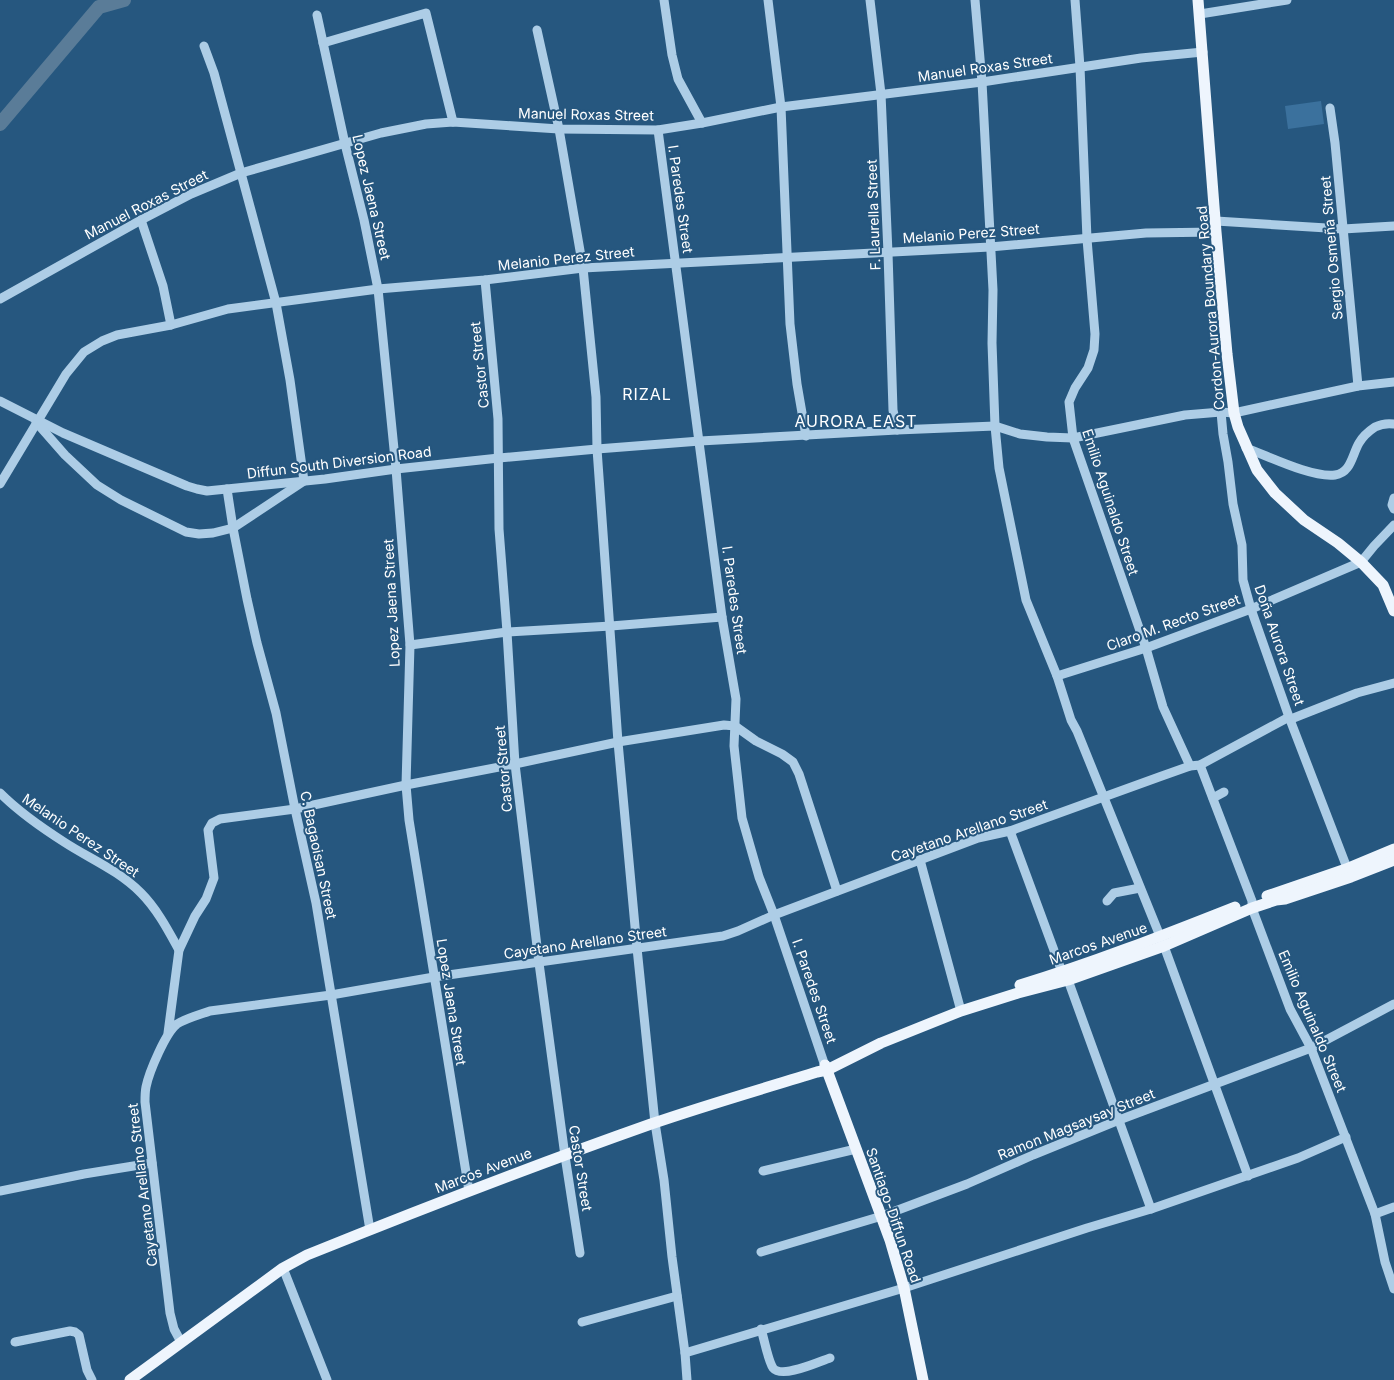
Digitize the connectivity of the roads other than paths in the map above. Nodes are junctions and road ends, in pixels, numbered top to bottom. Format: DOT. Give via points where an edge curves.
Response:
graph roads {
  1 [pos="664,0"];
  2 [pos="768,0"];
  3 [pos="870,0"];
  4 [pos="975,0"];
  5 [pos="1075,0"];
  6 [pos="1198,0"];
  7 [pos="1287,0"];
  8 [pos="1200,14"];
  9 [pos="317,15"];
  10 [pos="537,30"];
  11 [pos="323,43"];
  12 [pos="204,46"];
  13 [pos="1203,52"];
  14 [pos="1080,67"];
  15 [pos="982,82"];
  16 [pos="881,94"];
  17 [pos="781,107"];
  18 [pos="1330,108"];
  19 [pos="453,122"];
  20 [pos="702,123"];
  21 [pos="559,130"];
  22 [pos="658,130"];
  23 [pos="345,144"];
  24 [pos="241,173"];
  25 [pos="141,220"];
  26 [pos="1216,226"];
  27 [pos="1394,226"];
  28 [pos="1343,229"];
  29 [pos="1087,238"];
  30 [pos="990,247"];
  31 [pos="888,253"];
  32 [pos="787,258"];
  33 [pos="676,263"];
  34 [pos="583,268"];
  35 [pos="485,280"];
  36 [pos="378,289"];
  37 [pos="0,300"];
  38 [pos="276,303"];
  39 [pos="171,325"];
  40 [pos="1394,382"];
  41 [pos="1358,386"];
  42 [pos="0,401"];
  43 [pos="1221,412"];
  44 [pos="1234,413"];
  45 [pos="37,421"];
  46 [pos="1394,424"];
  47 [pos="995,426"];
  48 [pos="897,430"];
  49 [pos="806,436"];
  50 [pos="1073,438"];
  51 [pos="700,442"];
  52 [pos="1246,448"];
  53 [pos="597,449"];
  54 [pos="499,458"];
  55 [pos="396,469"];
  56 [pos="304,481"];
  57 [pos="0,484"];
  58 [pos="227,489"];
  59 [pos="1394,498"];
  60 [pos="1394,509"];
  61 [pos="1394,525"];
  62 [pos="233,528"];
  63 [pos="1361,562"];
  64 [pos="1251,609"];
  65 [pos="1394,611"];
  66 [pos="722,617"];
  67 [pos="611,626"];
  68 [pos="508,632"];
  69 [pos="410,645"];
  70 [pos="1146,648"];
  71 [pos="1057,676"];
  72 [pos="1394,683"];
  73 [pos="1290,718"];
  74 [pos="734,726"];
  75 [pos="618,742"];
  76 [pos="515,764"];
  77 [pos="1200,765"];
  78 [pos="1190,766"];
  79 [pos="406,785"];
  80 [pos="1224,792"];
  81 [pos="0,794"];
  82 [pos="1102,797"];
  83 [pos="1214,801"];
  84 [pos="295,809"];
  85 [pos="1224,811"];
  86 [pos="1010,831"];
  87 [pos="1394,850"];
  88 [pos="920,860"];
  89 [pos="1394,860"];
  90 [pos="1349,873"];
  91 [pos="1140,888"];
  92 [pos="837,891"];
  93 [pos="1107,901"];
  94 [pos="1252,905"];
  95 [pos="774,915"];
  96 [pos="1162,942"];
  97 [pos="637,948"];
  98 [pos="179,950"];
  99 [pos="539,963"];
  100 [pos="1065,976"];
  101 [pos="434,977"];
  102 [pos="330,996"];
  103 [pos="1394,1004"];
  104 [pos="960,1009"];
  105 [pos="168,1033"];
  106 [pos="1310,1048"];
  107 [pos="823,1069"];
  108 [pos="1216,1085"];
  109 [pos="1119,1120"];
  110 [pos="655,1123"];
  111 [pos="1346,1137"];
  112 [pos="856,1149"];
  113 [pos="565,1156"];
  114 [pos="152,1163"];
  115 [pos="763,1171"];
  116 [pos="1248,1176"];
  117 [pos="0,1192"];
  118 [pos="469,1192"];
  119 [pos="1394,1207"];
  120 [pos="1151,1209"];
  121 [pos="1375,1214"];
  122 [pos="882,1216"];
  123 [pos="370,1230"];
  124 [pos="580,1252"];
  125 [pos="761,1252"];
  126 [pos="283,1268"];
  127 [pos="904,1288"];
  128 [pos="1394,1290"];
  129 [pos="677,1296"];
  130 [pos="582,1322"];
  131 [pos="761,1330"];
  132 [pos="15,1342"];
  133 [pos="181,1342"];
  134 [pos="685,1353"];
  135 [pos="830,1358"];
  136 [pos="92,1380"];
  137 [pos="130,1380"];
  138 [pos="327,1380"];
  139 [pos="687,1380"];
  140 [pos="923,1380"];
  1 -- 20 [label="street" via="678,79"];
  2 -- 17 [label="street"];
  3 -- 16 [label="street, F. Laurella Street"];
  4 -- 15 [label="street"];
  5 -- 14 [label="street, Emilio Aguinaldo Street"];
  6 -- 8 [label="main road, Cordon-Aurora Boundary Road"];
  7 -- 8 [label="street"];
  8 -- 13 [label="main road, Cordon-Aurora Boundary Road"];
  9 -- 11 [label="street, Lopez Jaena Street"];
  10 -- 21 [label="street"];
  11 -- 19 [label="street" via="426,13"];
  11 -- 23 [label="street, Lopez Jaena Street"];
  12 -- 24 [label="street"];
  13 -- 14 [label="street, Manuel Roxas Street"];
  13 -- 26 [label="main road, Cordon-Aurora Boundary Road"];
  14 -- 15 [label="street, Manuel Roxas Street"];
  14 -- 29 [label="street, Emilio Aguinaldo Street"];
  15 -- 16 [label="street, Manuel Roxas Street"];
  15 -- 30 [label="street"];
  16 -- 17 [label="street, Manuel Roxas Street"];
  16 -- 31 [label="street, F. Laurella Street"];
  17 -- 20 [label="street, Manuel Roxas Street"];
  17 -- 32 [label="street"];
  18 -- 28 [label="street, Sergio Osmeña Street"];
  19 -- 21 [label="street, Manuel Roxas Street"];
  19 -- 23 [label="street, Manuel Roxas Street" via="426,124"];
  20 -- 22 [label="street, Manuel Roxas Street"];
  21 -- 22 [label="street, Manuel Roxas Street"];
  21 -- 34 [label="street"];
  22 -- 33 [label="street, I. Paredes Street"];
  23 -- 24 [label="street, Manuel Roxas Street"];
  23 -- 36 [label="street, Lopez Jaena Street"];
  24 -- 25 [label="street, Manuel Roxas Street"];
  24 -- 38 [label="street"];
  25 -- 37 [label="street, Manuel Roxas Street"];
  25 -- 39 [label="street" via="163,286"];
  26 -- 28 [label="street, Melanio Perez Street"];
  26 -- 29 [label="street, Melanio Perez Street"];
  26 -- 44 [label="main road, Cordon-Aurora Boundary Road"];
  27 -- 28 [label="street, Melanio Perez Street"];
  28 -- 41 [label="street, Sergio Osmeña Street"];
  29 -- 30 [label="street, Melanio Perez Street"];
  29 -- 50 [label="street, Emilio Aguinaldo Street" via="1094,350 1069,402"];
  30 -- 31 [label="street, Melanio Perez Street"];
  30 -- 47 [label="street"];
  31 -- 32 [label="street, Melanio Perez Street"];
  31 -- 48 [label="street, F. Laurella Street" via="893,410"];
  32 -- 33 [label="street, Melanio Perez Street"];
  32 -- 49 [label="street" via="790,324"];
  33 -- 34 [label="street, Melanio Perez Street"];
  33 -- 51 [label="street, I. Paredes Street"];
  34 -- 35 [label="street, Melanio Perez Street"];
  34 -- 53 [label="street" via="596,397"];
  35 -- 36 [label="street, Melanio Perez Street"];
  35 -- 54 [label="street, Castor Street"];
  36 -- 38 [label="street, Melanio Perez Street"];
  36 -- 55 [label="street, Lopez Jaena Street"];
  38 -- 39 [label="street, Melanio Perez Street" via="228,309"];
  38 -- 56 [label="street"];
  39 -- 45 [label="street, Melanio Perez Street" via="117,335 84,352"];
  40 -- 41 [label="street"];
  41 -- 44 [label="street"];
  42 -- 45 [label="street, Diffun South Diversion Road"];
  43 -- 44 [label="street"];
  43 -- 50 [label="street" via="1166,418"];
  43 -- 64 [label="street, Doña Aurora Street" via="1242,545 1243,580"];
  44 -- 52 [label="main road, Cordon-Aurora Boundary Road"];
  45 -- 57 [label="street, Melanio Perez Street"];
  45 -- 58 [label="street, Diffun South Diversion Road" via="198,490"];
  45 -- 62 [label="street" via="78,468 121,500 186,532 213,533"];
  46 -- 52 [label="street" via="1379,425 1368,431 1347,468 1334,475 1309,472"];
  47 -- 48 [label="street, Diffun South Diversion Road"];
  47 -- 50 [label="street" via="1020,434"];
  47 -- 71 [label="street" via="999,468 1026,600"];
  48 -- 49 [label="street, Diffun South Diversion Road"];
  49 -- 51 [label="street, Diffun South Diversion Road"];
  50 -- 70 [label="street, Emilio Aguinaldo Street"];
  51 -- 53 [label="street, Diffun South Diversion Road"];
  51 -- 66 [label="street, I. Paredes Street"];
  52 -- 63 [label="main road, Cordon-Aurora Boundary Road" via="1257,470 1275,493 1304,520"];
  53 -- 54 [label="street, Diffun South Diversion Road"];
  53 -- 67 [label="street"];
  54 -- 55 [label="street, Diffun South Diversion Road"];
  54 -- 68 [label="street, Castor Street" via="499,529"];
  55 -- 56 [label="street, Diffun South Diversion Road"];
  55 -- 69 [label="street, Lopez Jaena Street"];
  56 -- 58 [label="street, Diffun South Diversion Road"];
  56 -- 62 [label="street"];
  58 -- 62 [label="street, C. Bagaoisan Street"];
  59 -- 60 [label="street"];
  61 -- 63 [label="street, Claro M. Recto Street"];
  62 -- 84 [label="street, C. Bagaoisan Street"];
  63 -- 64 [label="street, Claro M. Recto Street"];
  63 -- 65 [label="main road, Cordon-Aurora Boundary Road" via="1383,585"];
  64 -- 70 [label="street, Claro M. Recto Street"];
  64 -- 73 [label="street, Doña Aurora Street"];
  66 -- 67 [label="street"];
  66 -- 74 [label="street, I. Paredes Street" via="736,699"];
  67 -- 68 [label="street"];
  67 -- 75 [label="street"];
  68 -- 69 [label="street"];
  68 -- 76 [label="street, Castor Street"];
  69 -- 79 [label="street, Lopez Jaena Street"];
  70 -- 71 [label="street, Claro M. Recto Street"];
  70 -- 78 [label="street, Emilio Aguinaldo Street" via="1162,707"];
  71 -- 82 [label="street"];
  72 -- 73 [label="street, Cayetano Arellano Street"];
  73 -- 77 [label="street, Cayetano Arellano Street"];
  73 -- 90 [label="street, Doña Aurora Street"];
  74 -- 75 [label="street"];
  74 -- 92 [label="street" via="793,762"];
  74 -- 95 [label="street, I. Paredes Street" via="742,818"];
  75 -- 76 [label="street"];
  75 -- 97 [label="street"];
  76 -- 79 [label="street"];
  76 -- 99 [label="street, Castor Street"];
  77 -- 78 [label="street, Cayetano Arellano Street"];
  77 -- 83 [label="street, Emilio Aguinaldo Street"];
  78 -- 82 [label="street, Cayetano Arellano Street"];
  79 -- 84 [label="street"];
  79 -- 101 [label="street, Lopez Jaena Street"];
  80 -- 83 [label="street"];
  81 -- 98 [label="street, Melanio Perez Street" via="64,842 121,875 142,893"];
  82 -- 86 [label="street, Cayetano Arellano Street"];
  82 -- 91 [label="street"];
  83 -- 85 [label="street"];
  83 -- 94 [label="street, Emilio Aguinaldo Street"];
  84 -- 98 [label="street" via="220,819 212,823 208,830 214,878"];
  84 -- 102 [label="street, C. Bagaoisan Street" via="316,904"];
  86 -- 88 [label="street, Cayetano Arellano Street" via="978,838"];
  86 -- 100 [label="street"];
  87 -- 90 [label="main road, Marcos Avenue"];
  88 -- 92 [label="street, Cayetano Arellano Street"];
  88 -- 104 [label="street"];
  89 -- 90 [label="main road, Marcos Avenue"];
  90 -- 94 [label="main road, Marcos Avenue"];
  91 -- 93 [label="street" via="1114,893"];
  91 -- 96 [label="street"];
  92 -- 95 [label="street, Cayetano Arellano Street"];
  94 -- 96 [label="main road, Marcos Avenue"];
  94 -- 106 [label="street, Emilio Aguinaldo Street" via="1290,1009"];
  95 -- 97 [label="street, Cayetano Arellano Street" via="724,936"];
  95 -- 107 [label="street, I. Paredes Street"];
  96 -- 100 [label="main road, Marcos Avenue"];
  96 -- 108 [label="street"];
  97 -- 99 [label="street, Cayetano Arellano Street"];
  97 -- 110 [label="street"];
  98 -- 105 [label="street"];
  99 -- 101 [label="street, Cayetano Arellano Street"];
  99 -- 113 [label="street, Castor Street"];
  100 -- 104 [label="main road, Marcos Avenue"];
  100 -- 109 [label="street"];
  101 -- 102 [label="street, Cayetano Arellano Street"];
  101 -- 118 [label="street, Lopez Jaena Street"];
  102 -- 105 [label="street, Cayetano Arellano Street" via="210,1011 176,1025"];
  102 -- 123 [label="street, C. Bagaoisan Street"];
  103 -- 106 [label="street, Ramon Magsaysay Street"];
  104 -- 107 [label="main road, Marcos Avenue"];
  105 -- 114 [label="street, Cayetano Arellano Street" via="145,1088"];
  106 -- 108 [label="street, Ramon Magsaysay Street"];
  106 -- 111 [label="street, Emilio Aguinaldo Street"];
  107 -- 110 [label="main road, Marcos Avenue"];
  107 -- 112 [label="main road, Santiago-Diffun Road"];
  108 -- 109 [label="street, Ramon Magsaysay Street"];
  108 -- 116 [label="street"];
  109 -- 120 [label="street"];
  109 -- 122 [label="street, Ramon Magsaysay Street"];
  110 -- 113 [label="main road, Marcos Avenue"];
  110 -- 129 [label="street"];
  111 -- 116 [label="street"];
  111 -- 121 [label="street, Emilio Aguinaldo Street"];
  112 -- 115 [label="street"];
  112 -- 122 [label="main road, Santiago-Diffun Road"];
  113 -- 118 [label="main road, Marcos Avenue"];
  113 -- 124 [label="street, Castor Street"];
  114 -- 117 [label="street"];
  114 -- 133 [label="street, Cayetano Arellano Street" via="170,1313"];
  116 -- 120 [label="street"];
  118 -- 123 [label="main road, Marcos Avenue"];
  119 -- 121 [label="street"];
  120 -- 127 [label="street"];
  121 -- 128 [label="street, Emilio Aguinaldo Street"];
  122 -- 125 [label="street, Ramon Magsaysay Street"];
  122 -- 127 [label="main road, Santiago-Diffun Road"];
  123 -- 126 [label="main road, Marcos Avenue"];
  126 -- 133 [label="main road, Marcos Avenue"];
  126 -- 138 [label="street"];
  127 -- 131 [label="street"];
  127 -- 140 [label="main road, Santiago-Diffun Road"];
  129 -- 130 [label="street"];
  129 -- 134 [label="street"];
  131 -- 134 [label="street"];
  131 -- 135 [label="street" via="770,1362 777,1371 794,1370"];
  132 -- 136 [label="street" via="75,1332 79,1335"];
  133 -- 137 [label="main road, Marcos Avenue"];
  134 -- 139 [label="street"];
}
